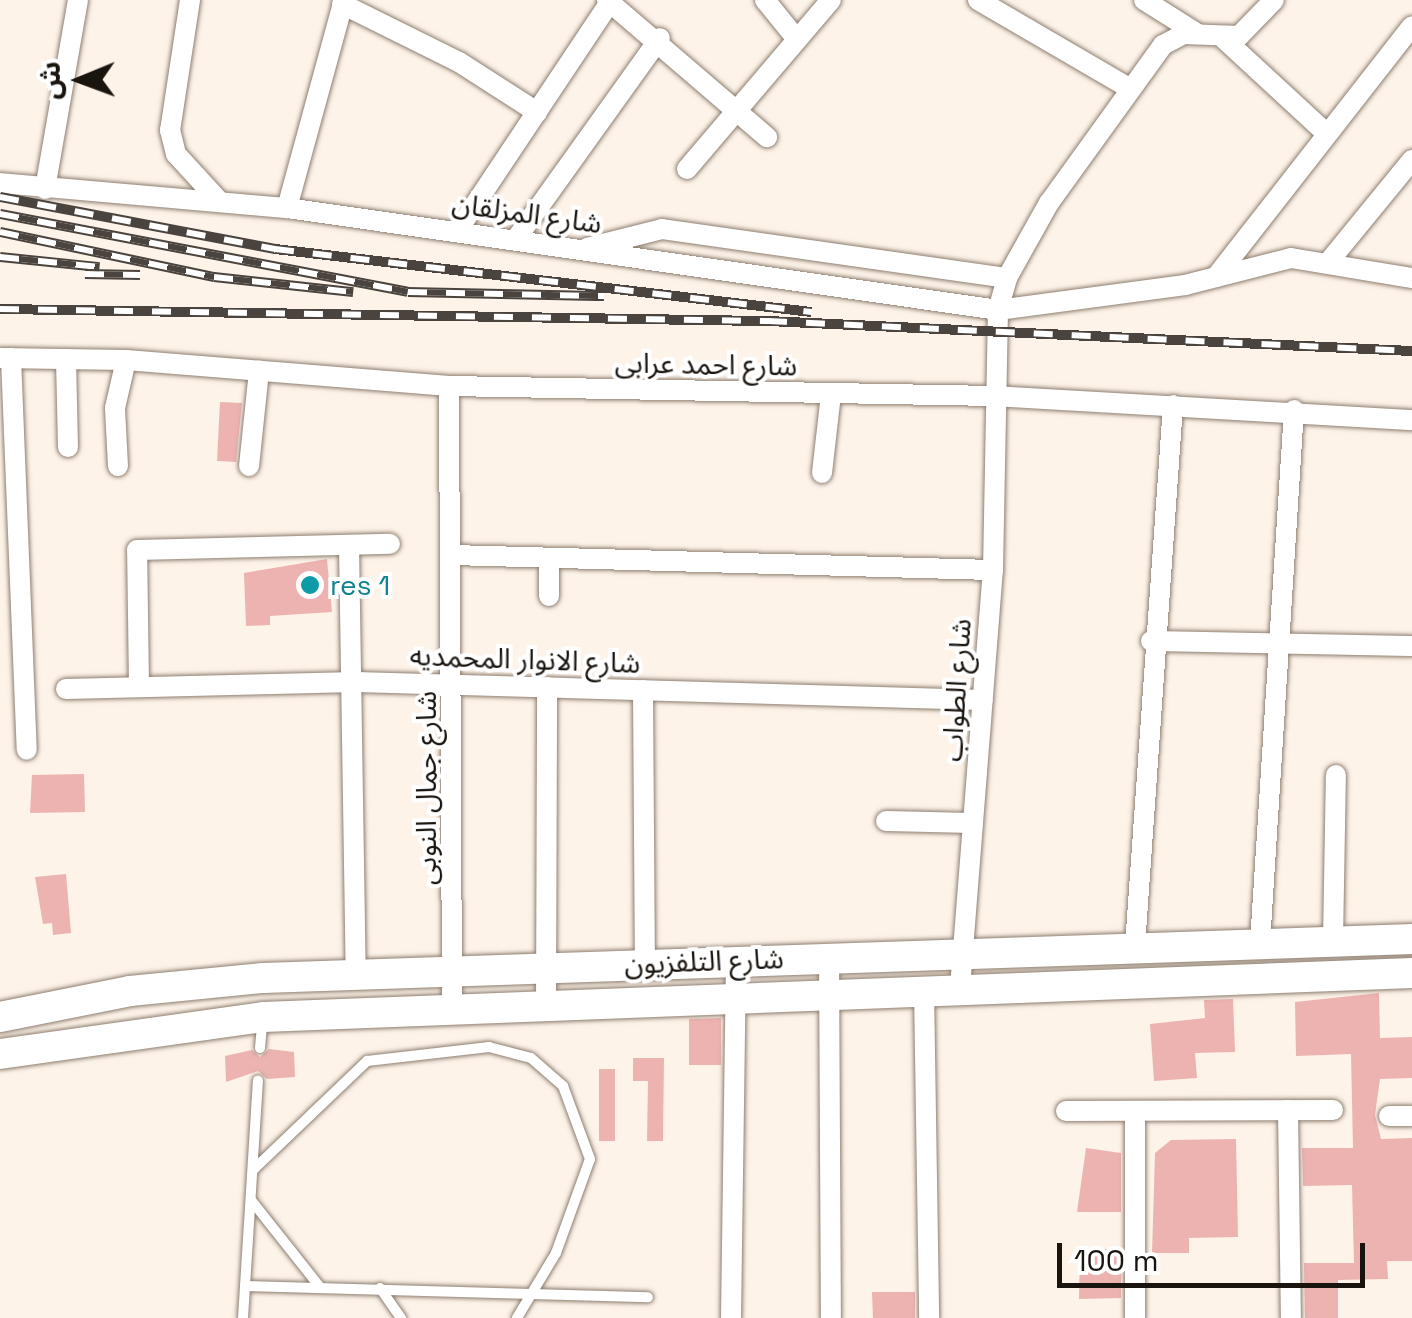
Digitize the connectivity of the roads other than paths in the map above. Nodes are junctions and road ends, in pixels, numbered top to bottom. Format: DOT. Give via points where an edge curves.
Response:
graph roads {
  1 [pos="78,0"];
  2 [pos="190,0"];
  3 [pos="765,0"];
  4 [pos="831,0"];
  5 [pos="978,0"];
  6 [pos="1144,0"];
  7 [pos="1185,0"];
  8 [pos="1274,0"];
  9 [pos="608,1"];
  10 [pos="343,2"];
  11 [pos="1173,18"];
  12 [pos="1412,26"];
  13 [pos="1198,34"];
  14 [pos="795,36"];
  15 [pos="660,38"];
  16 [pos="1224,39"];
  17 [pos="1131,89"];
  18 [pos="736,108"];
  19 [pos="536,112"];
  20 [pos="1327,134"];
  21 [pos="767,137"];
  22 [pos="1412,160"];
  23 [pos="687,169"];
  24 [pos="0,184"];
  25 [pos="45,190"];
  26 [pos="220,202"];
  27 [pos="287,208"];
  28 [pos="458,230"];
  29 [pos="516,239"];
  30 [pos="586,249"];
  31 [pos="1331,259"];
  32 [pos="1007,278"];
  33 [pos="1215,278"];
  34 [pos="1412,278"];
  35 [pos="998,310"];
  36 [pos="6,358"];
  37 [pos="66,358"];
  38 [pos="126,360"];
  39 [pos="259,371"];
  40 [pos="449,386"];
  41 [pos="831,394"];
  42 [pos="994,396"];
  43 [pos="1173,405"];
  44 [pos="1294,410"];
  45 [pos="1412,420"];
  46 [pos="68,447"];
  47 [pos="118,466"];
  48 [pos="249,466"];
  49 [pos="822,473"];
  50 [pos="390,544"];
  51 [pos="348,545"];
  52 [pos="10,551"];
  53 [pos="452,555"];
  54 [pos="549,558"];
  55 [pos="993,570"];
  56 [pos="550,596"];
  57 [pos="1151,642"];
  58 [pos="1276,644"];
  59 [pos="1412,646"];
  60 [pos="356,682"];
  61 [pos="454,684"];
  62 [pos="140,686"];
  63 [pos="546,687"];
  64 [pos="66,689"];
  65 [pos="643,690"];
  66 [pos="983,700"];
  67 [pos="27,750"];
  68 [pos="1336,775"];
  69 [pos="886,821"];
  70 [pos="974,823"];
  71 [pos="1412,939"];
  72 [pos="1333,941"];
  73 [pos="1260,943"];
  74 [pos="1135,946"];
  75 [pos="964,951"];
  76 [pos="829,956"];
  77 [pos="736,960"];
  78 [pos="645,964"];
  79 [pos="546,968"];
  80 [pos="453,972"];
  81 [pos="1412,973"];
  82 [pos="356,975"];
  83 [pos="263,978"];
  84 [pos="960,988"];
  85 [pos="924,990"];
  86 [pos="829,993"];
  87 [pos="736,998"];
  88 [pos="546,1006"];
  89 [pos="452,1009"];
  90 [pos="0,1017"];
  91 [pos="263,1017"];
  92 [pos="260,1048"];
  93 [pos="0,1054"];
  94 [pos="258,1080"];
  95 [pos="1288,1110"];
  96 [pos="1333,1110"];
  97 [pos="1066,1111"];
  98 [pos="1135,1111"];
  99 [pos="1389,1116"];
  100 [pos="1412,1116"];
  101 [pos="254,1170"];
  102 [pos="250,1200"];
  103 [pos="245,1286"];
  104 [pos="320,1287"];
  105 [pos="380,1288"];
  106 [pos="536,1292"];
  107 [pos="648,1297"];
  108 [pos="243,1318"];
  109 [pos="401,1318"];
  110 [pos="516,1318"];
  111 [pos="731,1318"];
  112 [pos="830,1318"];
  113 [pos="929,1318"];
  114 [pos="1135,1318"];
  115 [pos="1291,1318"];
  1 -- 25 [label="street"];
  2 -- 26 [label="street" via="170,130 176,154"];
  3 -- 14 [label="street"];
  4 -- 14 [label="street"];
  5 -- 17 [label="street"];
  6 -- 11 [label="street"];
  7 -- 11 [label="street"];
  8 -- 16 [label="street" via="1250,28"];
  9 -- 15 [label="street"];
  9 -- 19 [label="street"];
  10 -- 19 [label="street" via="459,62"];
  10 -- 27 [label="street"];
  11 -- 13 [label="street"];
  12 -- 20 [label="street"];
  13 -- 16 [label="street"];
  13 -- 17 [label="street, شارع الطواب" via="1162,45"];
  14 -- 18 [label="street"];
  15 -- 18 [label="street"];
  15 -- 29 [label="street"];
  16 -- 20 [label="street"];
  17 -- 32 [label="street, شارع الطواب" via="1048,203"];
  18 -- 21 [label="street"];
  18 -- 23 [label="street"];
  19 -- 28 [label="street"];
  20 -- 33 [label="street"];
  22 -- 31 [label="street"];
  24 -- 25 [label="street, شارع المزلقان"];
  25 -- 26 [label="street, شارع المزلقان"];
  26 -- 27 [label="street, شارع المزلقان"];
  27 -- 28 [label="street, شارع المزلقان"];
  28 -- 29 [label="street, شارع المزلقان"];
  29 -- 30 [label="street, شارع المزلقان"];
  30 -- 32 [label="street" via="662,230"];
  30 -- 35 [label="street, شارع المزلقان"];
  31 -- 33 [label="street, شارع المزلقان" via="1252,264"];
  31 -- 34 [label="street, شارع المزلقان"];
  32 -- 35 [label="street, شارع الطواب"];
  33 -- 35 [label="street, شارع المزلقان"];
  35 -- 42 [label="street, شارع الطواب"];
  36 -- 37 [label="street, شارع احمد عرابى"];
  36 -- 52 [label="street"];
  37 -- 38 [label="street, شارع احمد عرابى"];
  37 -- 46 [label="street"];
  38 -- 39 [label="street, شارع احمد عرابى"];
  38 -- 47 [label="street" via="116,402"];
  39 -- 40 [label="street, شارع احمد عرابى"];
  39 -- 48 [label="street"];
  40 -- 41 [label="street, شارع احمد عرابى"];
  40 -- 53 [label="street, شارع جمال النوبى"];
  41 -- 42 [label="street, شارع احمد عرابى"];
  41 -- 49 [label="street"];
  42 -- 43 [label="street, شارع احمد عرابى"];
  42 -- 55 [label="street, شارع الطواب"];
  43 -- 44 [label="street, شارع احمد عرابى"];
  43 -- 57 [label="street"];
  44 -- 45 [label="street, شارع احمد عرابى"];
  44 -- 58 [label="street"];
  50 -- 51 [label="street"];
  51 -- 60 [label="street"];
  51 -- 62 [label="street" via="137,550"];
  52 -- 67 [label="street"];
  53 -- 54 [label="street"];
  53 -- 61 [label="street, شارع جمال النوبى"];
  54 -- 55 [label="street"];
  54 -- 56 [label="street"];
  55 -- 66 [label="street, شارع الطواب"];
  57 -- 58 [label="street"];
  57 -- 74 [label="street"];
  58 -- 59 [label="street"];
  58 -- 73 [label="street"];
  60 -- 61 [label="street, شارع الانوار المحمديه"];
  60 -- 62 [label="street, شارع الانوار المحمديه"];
  60 -- 82 [label="street"];
  61 -- 63 [label="street, شارع الانوار المحمديه"];
  61 -- 80 [label="street, شارع جمال النوبى"];
  62 -- 64 [label="street, شارع الانوار المحمديه"];
  63 -- 65 [label="street, شارع الانوار المحمديه"];
  63 -- 79 [label="street"];
  65 -- 66 [label="street, شارع الانوار المحمديه"];
  65 -- 78 [label="street"];
  66 -- 70 [label="street, شارع الطواب"];
  68 -- 72 [label="street"];
  69 -- 70 [label="street"];
  70 -- 75 [label="street, شارع الطواب"];
  71 -- 72 [label="main road, شارع التلفزيون"];
  72 -- 73 [label="main road, شارع التلفزيون"];
  73 -- 74 [label="main road, شارع التلفزيون"];
  74 -- 75 [label="main road, شارع التلفزيون"];
  75 -- 76 [label="main road, شارع التلفزيون"];
  75 -- 84 [label="street, شارع الطواب"];
  76 -- 77 [label="main road, شارع التلفزيون"];
  76 -- 86 [label="street"];
  77 -- 78 [label="main road, شارع التلفزيون"];
  77 -- 87 [label="street"];
  78 -- 79 [label="main road, شارع التلفزيون"];
  79 -- 80 [label="main road, شارع التلفزيون"];
  79 -- 88 [label="street"];
  80 -- 82 [label="main road, شارع التلفزيون"];
  80 -- 89 [label="street, شارع جمال النوبى"];
  81 -- 84 [label="main road, شارع التلفزيون"];
  82 -- 83 [label="main road, شارع التلفزيون"];
  83 -- 90 [label="main road, شارع التلفزيون" via="130,991"];
  83 -- 91 [label="main road"];
  84 -- 85 [label="main road, شارع التلفزيون"];
  85 -- 86 [label="main road, شارع التلفزيون"];
  85 -- 113 [label="street"];
  86 -- 87 [label="main road, شارع التلفزيون"];
  86 -- 112 [label="street"];
  87 -- 88 [label="main road, شارع التلفزيون"];
  87 -- 111 [label="street"];
  88 -- 89 [label="main road, شارع التلفزيون"];
  89 -- 91 [label="main road, شارع التلفزيون"];
  91 -- 92 [label="lane"];
  91 -- 93 [label="main road, شارع التلفزيون"];
  94 -- 101 [label="lane"];
  95 -- 96 [label="street"];
  95 -- 98 [label="street"];
  95 -- 115 [label="street"];
  97 -- 98 [label="street"];
  98 -- 114 [label="street"];
  99 -- 100 [label="street"];
  101 -- 102 [label="lane"];
  101 -- 106 [label="lane" via="368,1061 511,1048 564,1086 590,1159 579,1204"];
  102 -- 103 [label="lane"];
  102 -- 104 [label="lane"];
  103 -- 104 [label="lane"];
  103 -- 108 [label="lane"];
  104 -- 105 [label="lane"];
  105 -- 106 [label="lane"];
  105 -- 109 [label="lane"];
  106 -- 107 [label="lane"];
  106 -- 110 [label="lane"];
}
